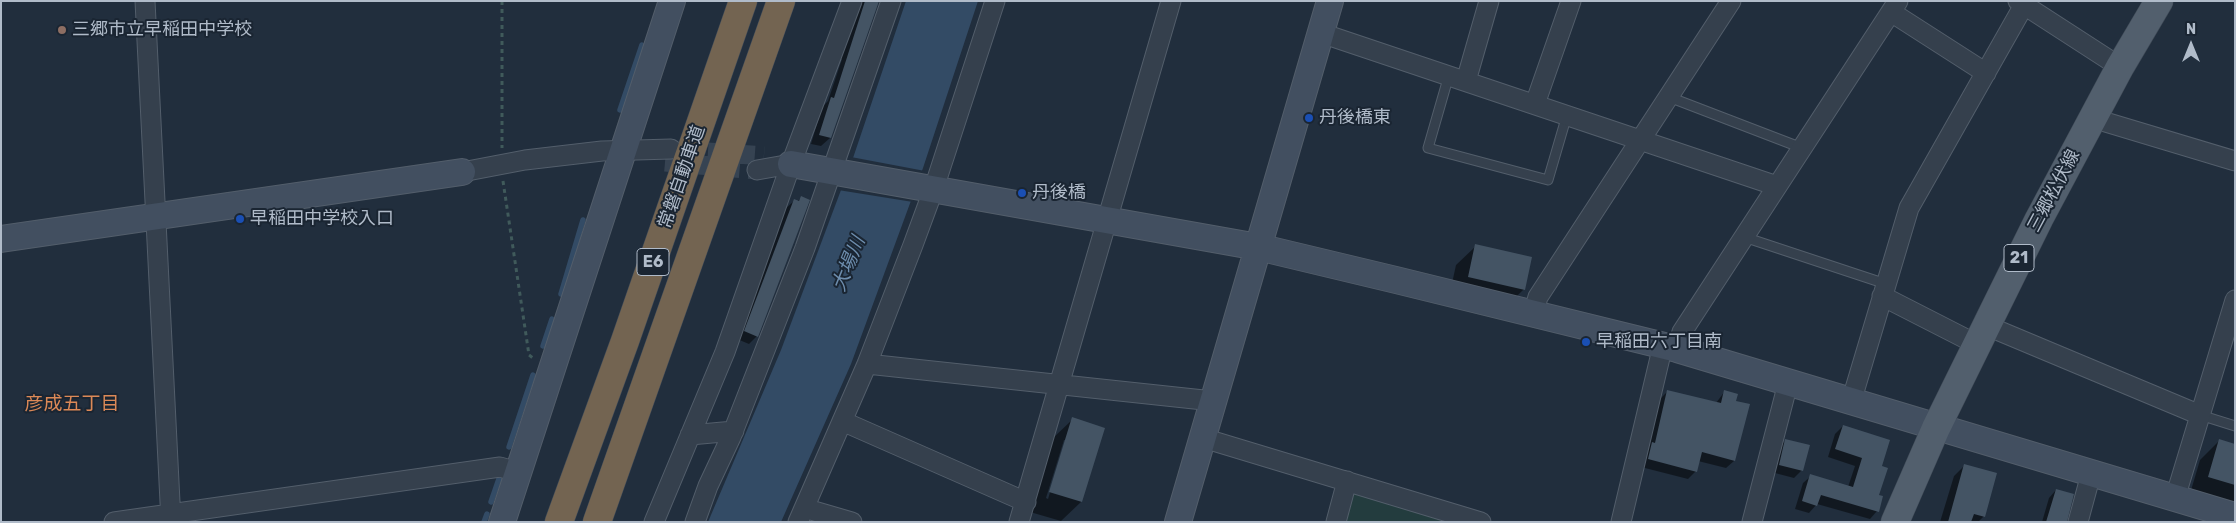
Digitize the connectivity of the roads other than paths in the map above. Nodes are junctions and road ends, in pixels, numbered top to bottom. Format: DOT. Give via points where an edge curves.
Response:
graph roads {
  1 [pos="145,1"];
  2 [pos="672,1"];
  3 [pos="743,1"];
  4 [pos="781,1"];
  5 [pos="852,1"];
  6 [pos="891,1"];
  7 [pos="995,1"];
  8 [pos="1171,1"];
  9 [pos="1330,1"];
  10 [pos="1489,1"];
  11 [pos="1571,1"];
  12 [pos="1731,1"];
  13 [pos="2159,1"];
  14 [pos="2021,3"];
  15 [pos="1894,7"];
  16 [pos="1321,33"];
  17 [pos="2120,67"];
  18 [pos="1986,73"];
  19 [pos="1457,78"];
  20 [pos="1668,97"];
  21 [pos="1535,104"];
  22 [pos="1567,116"];
  23 [pos="2092,118"];
  24 [pos="1641,139"];
  25 [pos="1802,148"];
  26 [pos="623,152"];
  27 [pos="668,156"];
  28 [pos="2235,161"];
  29 [pos="760,163"];
  30 [pos="790,164"];
  31 [pos="836,171"];
  32 [pos="462,172"];
  33 [pos="1777,186"];
  34 [pos="930,188"];
  35 [pos="155,217"];
  36 [pos="1107,220"];
  37 [pos="1744,237"];
  38 [pos="1,239"];
  39 [pos="1258,247"];
  40 [pos="1884,290"];
  41 [pos="2235,300"];
  42 [pos="1533,314"];
  43 [pos="1981,334"];
  44 [pos="1670,347"];
  45 [pos="2227,359"];
  46 [pos="867,364"];
  47 [pos="1788,383"];
  48 [pos="1060,385"];
  49 [pos="1213,401"];
  50 [pos="1851,402"];
  51 [pos="2200,415"];
  52 [pos="842,421"];
  53 [pos="2235,426"];
  54 [pos="1936,428"];
  55 [pos="734,431"];
  56 [pos="690,435"];
  57 [pos="1203,438"];
  58 [pos="518,472"];
  59 [pos="2092,474"];
  60 [pos="1347,481"];
  61 [pos="2175,498"];
  62 [pos="1026,502"];
  63 [pos="801,515"];
  64 [pos="2235,516"];
  65 [pos="170,518"];
  66 [pos="114,522"];
  67 [pos="502,522"];
  68 [pos="559,522"];
  69 [pos="598,522"];
  70 [pos="654,522"];
  71 [pos="695,522"];
  72 [pos="852,522"];
  73 [pos="1020,522"];
  74 [pos="1178,522"];
  75 [pos="1336,522"];
  76 [pos="1480,522"];
  77 [pos="1621,522"];
  78 [pos="1752,522"];
  79 [pos="1895,522"];
  80 [pos="2078,522"];
  1 -- 35 [label="street"];
  2 -- 26 [label="street"];
  3 -- 68 [label="highway, 常磐自動車道 / E6"];
  4 -- 69 [label="highway, 常磐自動車道 / E6"];
  5 -- 30 [label="street"];
  6 -- 31 [label="street"];
  7 -- 34 [label="street"];
  8 -- 36 [label="street"];
  9 -- 16 [label="street"];
  10 -- 19 [label="street"];
  11 -- 21 [label="street"];
  12 -- 20 [label="street"];
  13 -- 17 [label="main road, 三郷松伏線 / 21"];
  14 -- 17 [label="street"];
  14 -- 18 [label="street"];
  15 -- 18 [label="street"];
  15 -- 25 [label="street"];
  16 -- 19 [label="street"];
  16 -- 39 [label="street"];
  17 -- 23 [label="main road, 三郷松伏線 / 21"];
  18 -- 40 [label="street" via="1909,208"];
  19 -- 21 [label="street"];
  19 -- 22 [label="lane" via="1428,148 1548,180"];
  20 -- 24 [label="street"];
  20 -- 25 [label="lane"];
  21 -- 22 [label="street"];
  22 -- 24 [label="street"];
  23 -- 28 [label="street"];
  23 -- 43 [label="main road, 三郷松伏線 / 21"];
  24 -- 33 [label="street"];
  24 -- 42 [label="street" via="1538,297"];
  25 -- 33 [label="street"];
  26 -- 27 [label="street"];
  26 -- 32 [label="street" via="602,151"];
  26 -- 58 [label="street"];
  29 -- 30 [label="street"];
  30 -- 31 [label="street"];
  30 -- 56 [label="street" via="728,343"];
  31 -- 34 [label="street"];
  31 -- 55 [label="street"];
  32 -- 35 [label="street"];
  33 -- 37 [label="street"];
  34 -- 36 [label="street"];
  34 -- 46 [label="street"];
  35 -- 38 [label="street"];
  35 -- 65 [label="street"];
  36 -- 39 [label="street"];
  36 -- 48 [label="street"];
  37 -- 40 [label="lane"];
  37 -- 44 [label="street"];
  39 -- 42 [label="street"];
  39 -- 49 [label="street"];
  40 -- 43 [label="street"];
  40 -- 50 [label="street"];
  41 -- 45 [label="street"];
  42 -- 44 [label="street"];
  43 -- 51 [label="street"];
  43 -- 54 [label="main road, 三郷松伏線 / 21"];
  44 -- 47 [label="street"];
  44 -- 77 [label="street"];
  45 -- 51 [label="street"];
  46 -- 48 [label="street"];
  46 -- 52 [label="street"];
  47 -- 50 [label="street"];
  47 -- 78 [label="street"];
  48 -- 49 [label="street"];
  48 -- 62 [label="street"];
  49 -- 57 [label="street"];
  50 -- 54 [label="street"];
  51 -- 53 [label="lane"];
  51 -- 61 [label="street"];
  52 -- 62 [label="street"];
  52 -- 63 [label="street"];
  54 -- 59 [label="street"];
  54 -- 79 [label="main road, 三郷松伏線 / 21"];
  55 -- 56 [label="street"];
  55 -- 71 [label="street"];
  56 -- 70 [label="street"];
  57 -- 60 [label="street"];
  57 -- 74 [label="street"];
  58 -- 65 [label="street" via="500,466"];
  58 -- 67 [label="street"];
  59 -- 61 [label="street"];
  59 -- 80 [label="street"];
  60 -- 75 [label="street"];
  60 -- 76 [label="street"];
  61 -- 64 [label="street"];
  62 -- 73 [label="street"];
  63 -- 72 [label="street"];
  65 -- 66 [label="street"];
}
